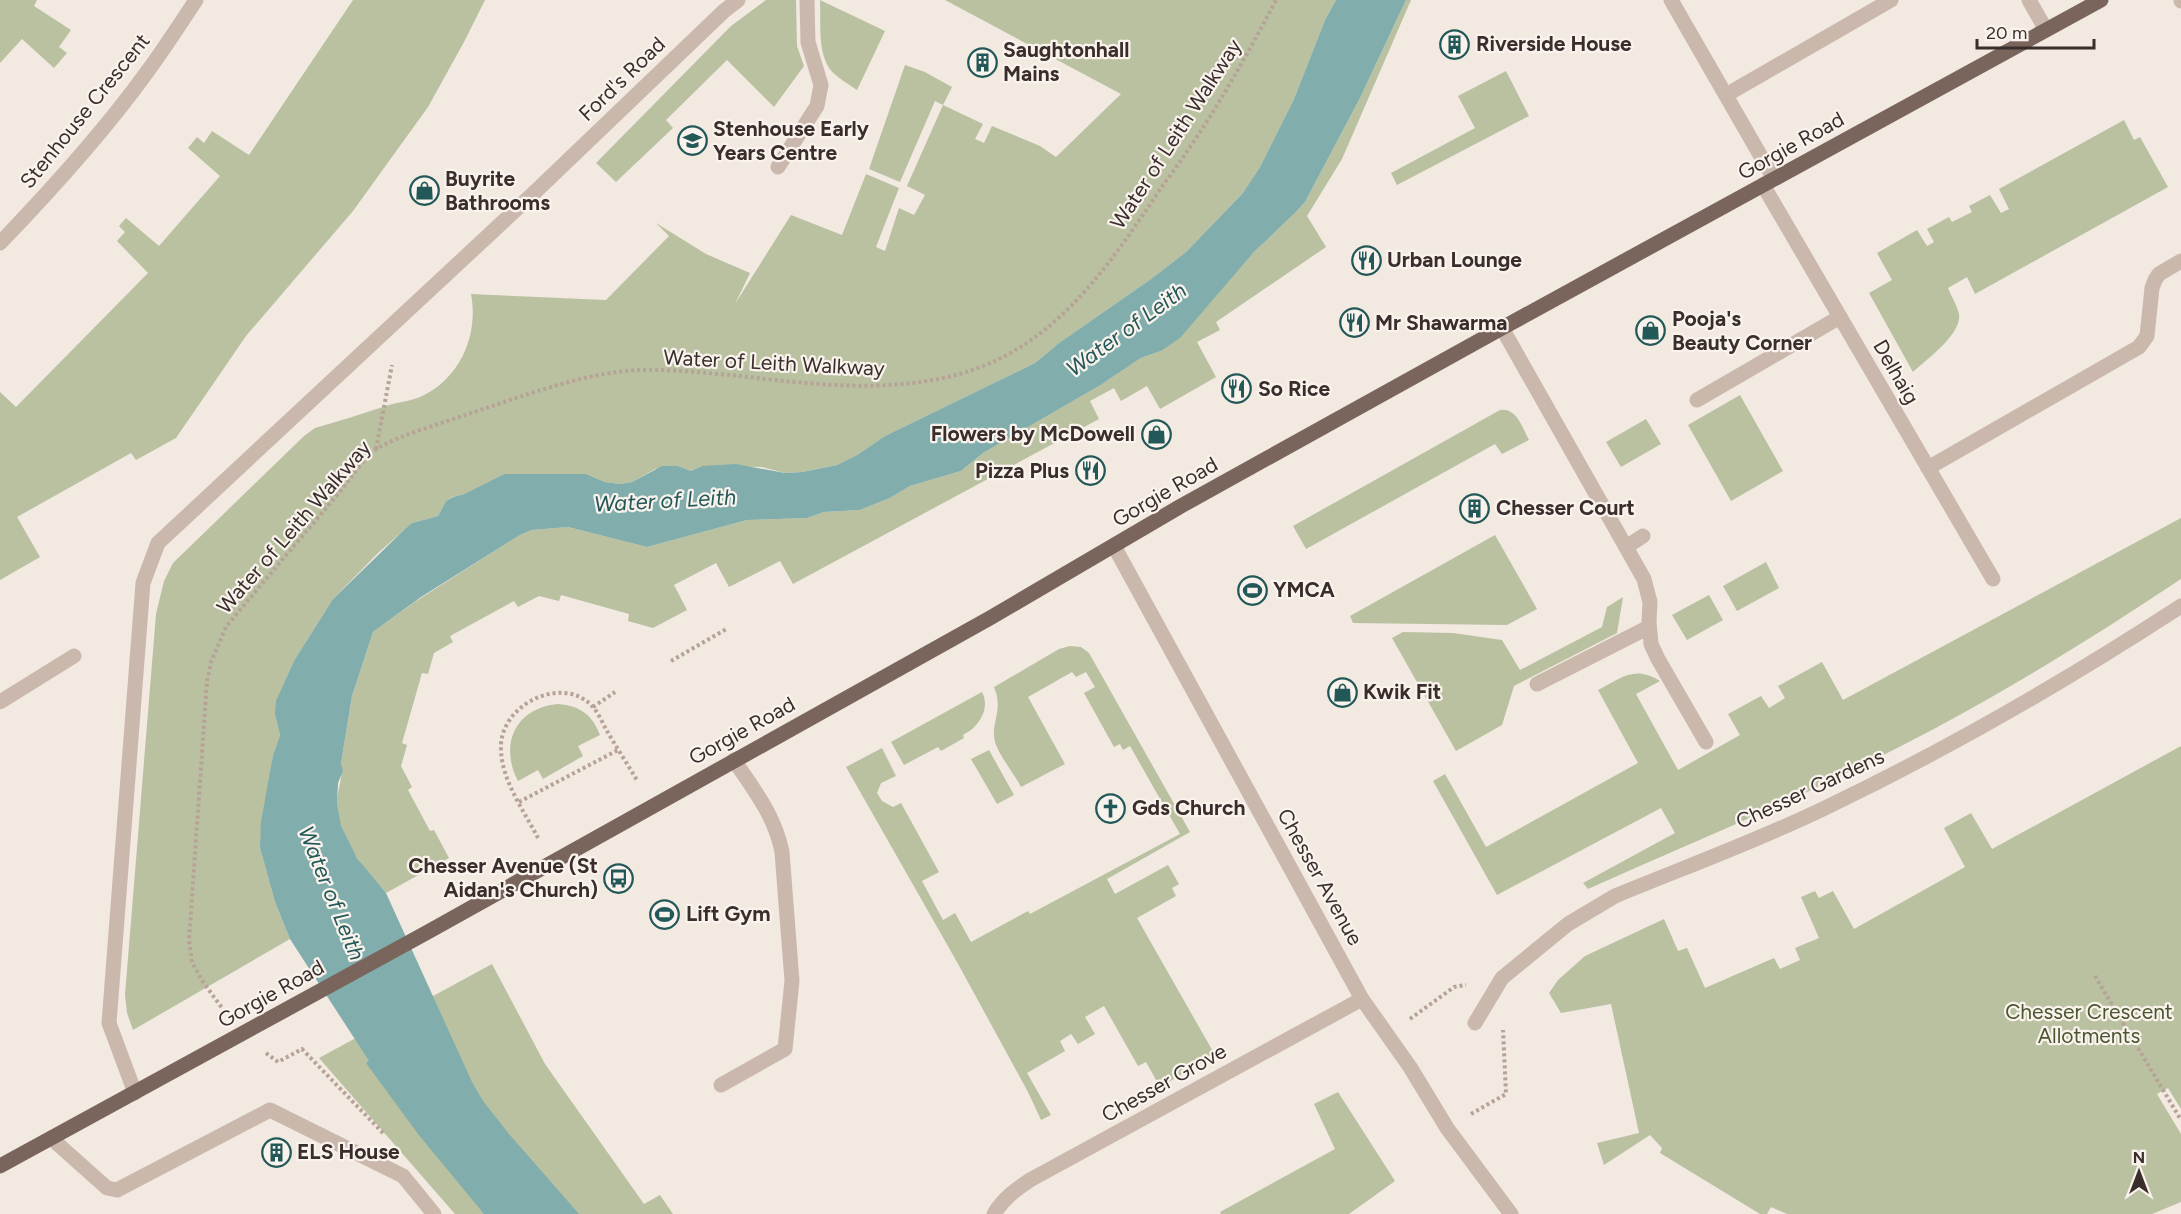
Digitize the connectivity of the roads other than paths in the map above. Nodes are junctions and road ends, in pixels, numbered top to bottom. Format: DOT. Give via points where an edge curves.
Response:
graph roads {
  1 [pos="196,0"];
  2 [pos="738,0"];
  3 [pos="807,0"];
  4 [pos="1671,0"];
  5 [pos="1892,0"];
  6 [pos="2029,0"];
  7 [pos="2101,0"];
  8 [pos="2046,30"];
  9 [pos="1726,95"];
  10 [pos="778,167"];
  11 [pos="1769,182"];
  12 [pos="0,243"];
  13 [pos="2181,261"];
  14 [pos="1840,317"];
  15 [pos="1502,328"];
  16 [pos="1697,400"];
  17 [pos="1928,468"];
  18 [pos="1643,536"];
  19 [pos="1114,546"];
  20 [pos="1626,547"];
  21 [pos="1993,579"];
  22 [pos="2181,606"];
  23 [pos="1649,627"];
  24 [pos="74,656"];
  25 [pos="1537,684"];
  26 [pos="0,702"];
  27 [pos="1706,742"];
  28 [pos="734,760"];
  29 [pos="1362,999"];
  30 [pos="1475,1023"];
  31 [pos="721,1085"];
  32 [pos="135,1093"];
  33 [pos="51,1138"];
  34 [pos="0,1166"];
  35 [pos="434,1214"];
  36 [pos="994,1214"];
  37 [pos="1511,1214"];
  1 -- 12 [label="street, Stenhouse Crescent" via="104,127"];
  2 -- 32 [label="street, Ford's Road" via="158,543 143,583 109,1023"];
  3 -- 10 [label="street" via="808,42 821,85 817,106"];
  4 -- 9 [label="street, Delhaig"];
  5 -- 9 [label="street" via="1869,21"];
  6 -- 8 [label="street"];
  7 -- 8 [label="main road, Gorgie Road"];
  8 -- 11 [label="main road, Gorgie Road"];
  9 -- 11 [label="street, Delhaig"];
  11 -- 14 [label="street, Delhaig"];
  11 -- 15 [label="main road, Gorgie Road"];
  13 -- 17 [label="street" via="2155,280 2147,336 2139,347"];
  14 -- 16 [label="street"];
  14 -- 17 [label="street, Delhaig"];
  15 -- 19 [label="main road, Gorgie Road"];
  15 -- 20 [label="street"];
  17 -- 21 [label="street, Delhaig"];
  18 -- 20 [label="street"];
  19 -- 28 [label="main road, Gorgie Road"];
  19 -- 29 [label="street, Chesser Avenue"];
  20 -- 23 [label="street" via="1648,591"];
  22 -- 30 [label="street, Chesser Gardens" via="2058,684 1910,766 1823,809 1615,896 1588,911 1502,978"];
  23 -- 25 [label="street"];
  23 -- 27 [label="street" via="1651,644 1686,716"];
  24 -- 26 [label="street"];
  28 -- 31 [label="street" via="767,809 779,836 792,981 785,1049"];
  28 -- 32 [label="main road, Gorgie Road"];
  29 -- 36 [label="street, Chesser Grove" via="1030,1180 999,1204"];
  29 -- 37 [label="street, Chesser Avenue" via="1447,1128"];
  32 -- 33 [label="main road, Gorgie Road"];
  33 -- 34 [label="main road, Gorgie Road"];
  33 -- 35 [label="street" via="107,1188 117,1190 270,1110 403,1176"];
}
